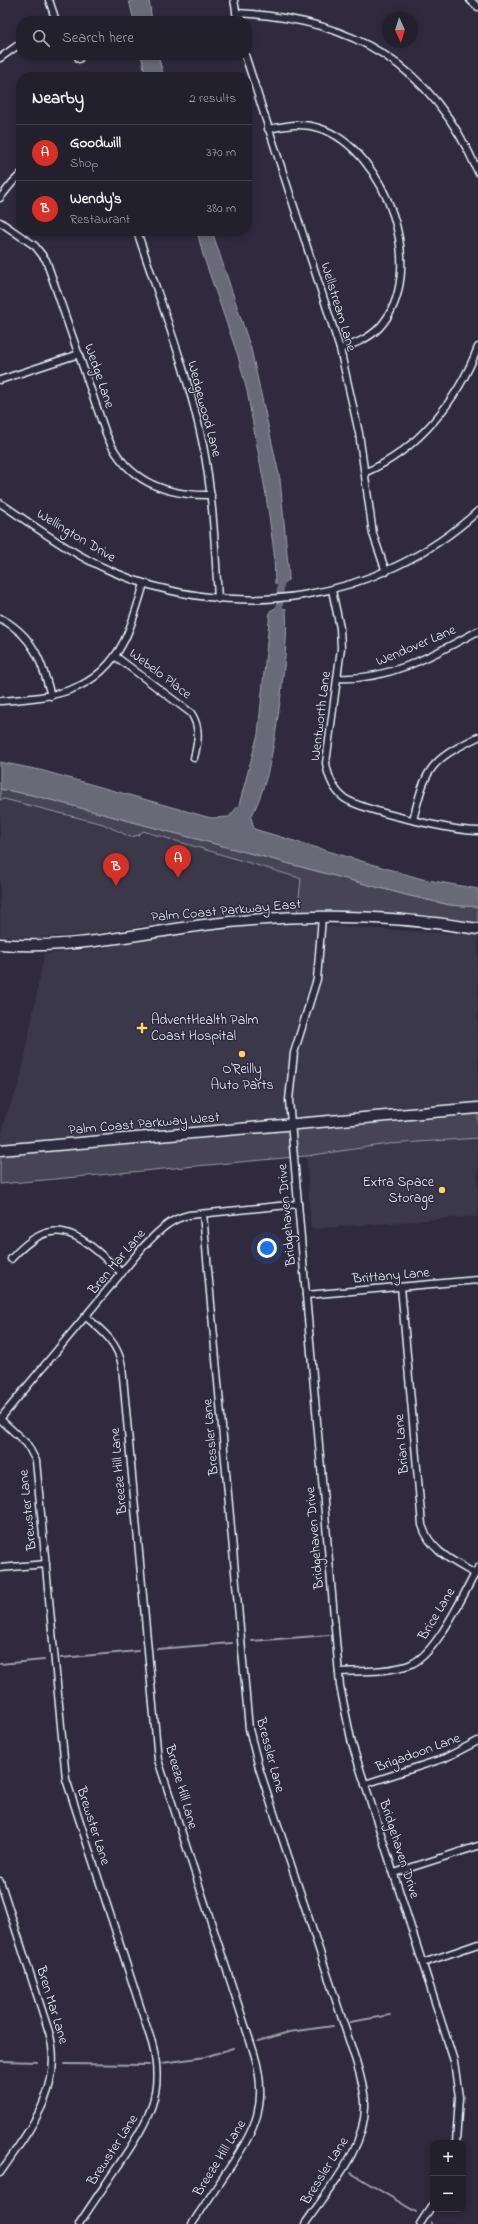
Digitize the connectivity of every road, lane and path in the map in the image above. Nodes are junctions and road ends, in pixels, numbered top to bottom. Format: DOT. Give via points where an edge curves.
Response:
graph roads {
  1 [pos="49,0"];
  2 [pos="234,0"];
  3 [pos="470,0"];
  4 [pos="478,7"];
  5 [pos="236,14"];
  6 [pos="54,16"];
  7 [pos="16,47"];
  8 [pos="0,58"];
  9 [pos="247,60"];
  10 [pos="250,72"];
  11 [pos="252,78"];
  12 [pos="268,129"];
  13 [pos="478,172"];
  14 [pos="16,178"];
  15 [pos="0,198"];
  16 [pos="0,222"];
  17 [pos="16,232"];
  18 [pos="22,236"];
  19 [pos="139,236"];
  20 [pos="478,347"];
  21 [pos="340,349"];
  22 [pos="79,354"];
  23 [pos="0,380"];
  24 [pos="366,472"];
  25 [pos="211,495"];
  26 [pos="0,503"];
  27 [pos="478,511"];
  28 [pos="386,572"];
  29 [pos="144,584"];
  30 [pos="332,590"];
  31 [pos="218,599"];
  32 [pos="0,618"];
  33 [pos="478,631"];
  34 [pos="115,656"];
  35 [pos="338,678"];
  36 [pos="51,696"];
  37 [pos="0,701"];
  38 [pos="478,737"];
  39 [pos="194,758"];
  40 [pos="413,820"];
  41 [pos="478,831"];
  42 [pos="322,917"];
  43 [pos="478,929"];
  44 [pos="0,944"];
  45 [pos="478,1108"];
  46 [pos="291,1125"];
  47 [pos="0,1150"];
  48 [pos="298,1204"];
  49 [pos="203,1214"];
  50 [pos="11,1259"];
  51 [pos="122,1273"];
  52 [pos="478,1280"];
  53 [pos="401,1287"];
  54 [pos="306,1295"];
  55 [pos="86,1317"];
  56 [pos="0,1419"];
  57 [pos="46,1564"];
  58 [pos="0,1568"];
  59 [pos="476,1571"];
  60 [pos="339,1672"];
  61 [pos="478,1741"];
  62 [pos="365,1784"];
  63 [pos="478,1846"];
  64 [pos="394,1874"];
  65 [pos="0,1881"];
  66 [pos="478,1944"];
  67 [pos="423,1963"];
  68 [pos="456,2140"];
  69 [pos="0,2173"];
  70 [pos="430,2209"];
  71 [pos="79,2224"];
  72 [pos="192,2224"];
  73 [pos="305,2224"];
  74 [pos="420,2224"];
  1 -- 6 [label="street"];
  2 -- 5 [label="street"];
  3 -- 4 [label="street"];
  5 -- 13 [label="street" via="308,21 375,49 419,82 438,103 460,136"];
  7 -- 8 [label="street"];
  9 -- 10 [label="street, Wellstream Lane"];
  11 -- 12 [label="street, Wellstream Lane"];
  12 -- 21 [label="street, Wellstream Lane"];
  12 -- 21 [label="street" via="307,125 326,130 340,138 374,174 393,213 398,233 400,263 397,292 392,309 370,336"];
  14 -- 15 [label="street"];
  16 -- 17 [label="street, Wedge Lane"];
  18 -- 22 [label="street, Wedge Lane" via="43,256"];
  19 -- 25 [label="street, Wedgewood Lane" via="190,395"];
  20 -- 24 [label="street" via="451,399 426,429 391,460"];
  21 -- 24 [label="street, Wellstream Lane"];
  22 -- 23 [label="street"];
  22 -- 25 [label="street, Wedge Lane" via="107,437 115,452 128,467 146,481 166,491 186,495"];
  24 -- 28 [label="street, Wellstream Lane" via="371,526"];
  25 -- 31 [label="street, Wedgewood Lane"];
  26 -- 29 [label="street, Wellington Drive" via="84,558"];
  27 -- 28 [label="street, Wellington Drive" via="431,547"];
  28 -- 30 [label="street, Wellington Drive"];
  29 -- 31 [label="street, Wellington Drive"];
  29 -- 34 [label="street" via="127,634"];
  30 -- 31 [label="street, Wellington Drive" via="261,600"];
  30 -- 35 [label="street, Wentworth Lane" via="341,635"];
  32 -- 36 [label="street" via="20,631 30,642 42,667"];
  33 -- 35 [label="street, Wendover Lane" via="391,672 360,679"];
  34 -- 36 [label="street" via="106,668 86,684 69,692"];
  34 -- 39 [label="street, Webelo Place" via="191,713 198,734"];
  35 -- 40 [label="street, Wentworth Lane" via="326,759 332,783 343,797 356,804"];
  36 -- 37 [label="street"];
  38 -- 40 [label="street" via="447,752 432,767 422,786"];
  40 -- 41 [label="street, Wentworth Lane"];
  42 -- 43 [label="main road, Palm Coast Parkway East" via="394,920"];
  42 -- 44 [label="main road, Palm Coast Parkway East" via="225,922 66,944"];
  42 -- 46 [label="street, Bridgehaven Drive" via="317,979 291,1067"];
  45 -- 46 [label="main road, Palm Coast Parkway West"];
  46 -- 47 [label="main road, Palm Coast Parkway West"];
  46 -- 48 [label="street, Bridgehaven Drive"];
  48 -- 49 [label="street, Bren Mar Lane"];
  48 -- 54 [label="street, Bridgehaven Drive"];
  49 -- 51 [label="street, Bren Mar Lane" via="180,1217 163,1227"];
  49 -- 73 [label="street, Bressler Lane" via="249,1729 259,1768 356,2060 365,2102 362,2129 354,2150"];
  50 -- 51 [label="street" via="35,1237 49,1232 61,1232 82,1239"];
  51 -- 55 [label="street, Bren Mar Lane"];
  52 -- 53 [label="street, Brittany Lane"];
  53 -- 54 [label="street, Brittany Lane"];
  53 -- 59 [label="street, Brian Lane" via="422,1525 437,1550"];
  54 -- 60 [label="street, Bridgehaven Drive"];
  55 -- 56 [label="street, Bren Mar Lane"];
  55 -- 72 [label="street, Breeze Hill Lane" via="114,1343 122,1366 158,1760 254,2053 261,2084 259,2112 250,2136"];
  56 -- 57 [label="street, Brewster Lane" via="24,1439 34,1456"];
  57 -- 58 [label="street"];
  57 -- 71 [label="street, Brewster Lane" via="66,1779 153,2046 157,2069 156,2093 147,2120"];
  59 -- 60 [label="street, Brice Lane" via="433,1647 420,1660 399,1667"];
  60 -- 62 [label="street, Bridgehaven Drive" via="348,1729"];
  61 -- 62 [label="street, Brigadoon Lane" via="452,1755"];
  62 -- 64 [label="street, Bridgehaven Drive"];
  63 -- 64 [label="street"];
  64 -- 67 [label="street, Bridgehaven Drive"];
  65 -- 69 [label="street, Bren Mar Lane" via="50,2032 54,2064 44,2104"];
  66 -- 67 [label="street"];
  67 -- 68 [label="street, Bridgehaven Drive" via="456,2070 459,2106"];
  70 -- 74 [label="street"];
}
